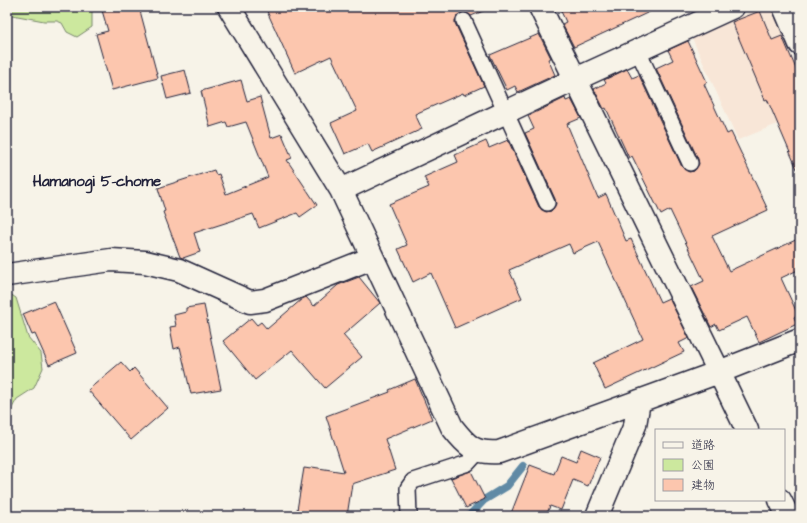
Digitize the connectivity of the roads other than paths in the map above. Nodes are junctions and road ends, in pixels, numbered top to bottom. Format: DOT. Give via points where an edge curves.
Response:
graph roads {
  1 [pos="229,7"];
  2 [pos="540,7"];
  3 [pos="733,7"];
  4 [pos="784,7"];
  5 [pos="464,21"];
  6 [pos="800,44"];
  7 [pos="638,51"];
  8 [pos="576,79"];
  9 [pos="506,112"];
  10 [pos="690,163"];
  11 [pos="341,190"];
  12 [pos="547,203"];
  13 [pos="372,258"];
  14 [pos="7,276"];
  15 [pos="800,340"];
  16 [pos="719,372"];
  17 [pos="639,401"];
  18 [pos="747,429"];
  19 [pos="478,452"];
  20 [pos="780,501"];
  21 [pos="410,516"];
  22 [pos="597,516"];
  23 [pos="788,516"];
  1 -- 11 [label="street"];
  2 -- 8 [label="street"];
  3 -- 7 [label="street"];
  4 -- 6 [label="street"];
  5 -- 9 [label="lane"];
  7 -- 8 [label="street"];
  7 -- 10 [label="lane"];
  8 -- 9 [label="street"];
  8 -- 16 [label="street"];
  9 -- 11 [label="street"];
  9 -- 12 [label="lane"];
  11 -- 13 [label="street"];
  13 -- 14 [label="street" via="265,300 250,302 179,270 145,262 111,260"];
  13 -- 19 [label="street" via="452,427 462,440"];
  15 -- 16 [label="street"];
  16 -- 17 [label="street"];
  16 -- 18 [label="street"];
  17 -- 19 [label="street" via="499,452"];
  17 -- 22 [label="street" via="635,425"];
  19 -- 21 [label="lane" via="468,463 413,481 408,488"];
  20 -- 23 [label="street"];
}
